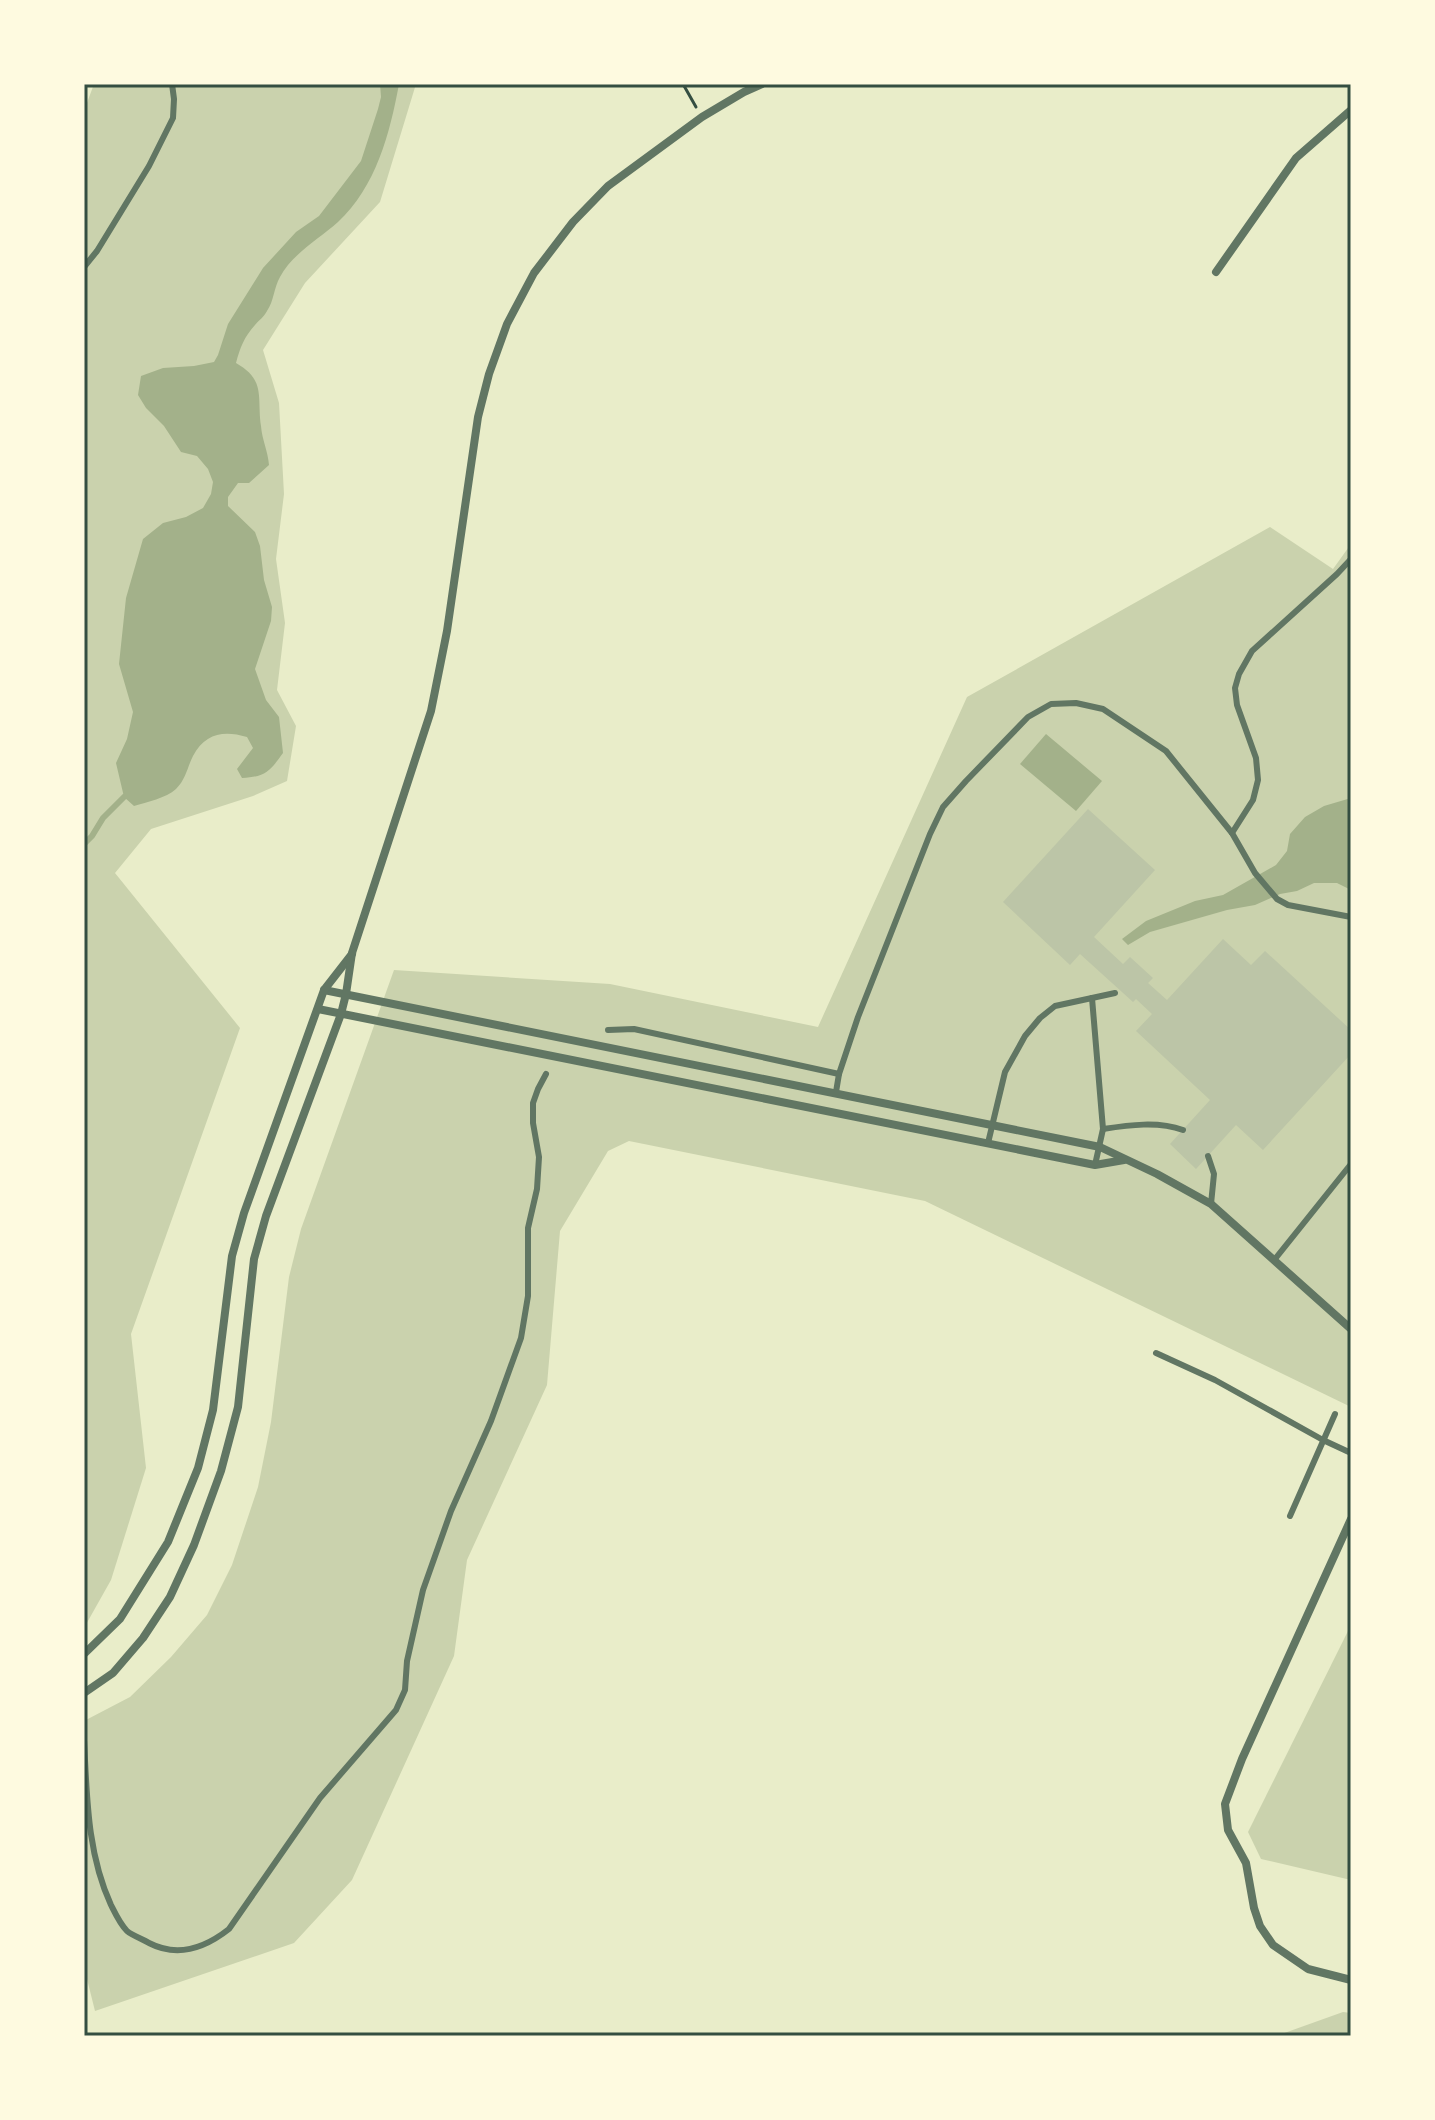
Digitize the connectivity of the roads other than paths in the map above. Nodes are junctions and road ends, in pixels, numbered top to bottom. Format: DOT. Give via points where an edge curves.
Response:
graph roads {
  1 [pos="172,84"];
  2 [pos="762,84"];
  3 [pos="1351,110"];
  4 [pos="84,267"];
  5 [pos="1216,272"];
  6 [pos="1351,559"];
  7 [pos="1232,833"];
  8 [pos="1351,917"];
  9 [pos="352,953"];
  10 [pos="324,990"];
  11 [pos="1115,993"];
  12 [pos="346,994"];
  13 [pos="1092,998"];
  14 [pos="318,1009"];
  15 [pos="341,1014"];
  16 [pos="608,1030"];
  17 [pos="726,1070"];
  18 [pos="546,1074"];
  19 [pos="839,1074"];
  20 [pos="721,1088"];
  21 [pos="836,1092"];
  22 [pos="880,1102"];
  23 [pos="876,1120"];
  24 [pos="993,1125"];
  25 [pos="1103,1129"];
  26 [pos="1183,1130"];
  27 [pos="988,1143"];
  28 [pos="1100,1147"];
  29 [pos="1208,1156"];
  30 [pos="1125,1159"];
  31 [pos="1351,1164"];
  32 [pos="1095,1165"];
  33 [pos="1211,1204"];
  34 [pos="1275,1259"];
  35 [pos="1351,1329"];
  36 [pos="1156,1353"];
  37 [pos="1335,1414"];
  38 [pos="1323,1440"];
  39 [pos="1351,1453"];
  40 [pos="1290,1516"];
  41 [pos="1351,1519"];
  42 [pos="84,1654"];
  43 [pos="84,1693"];
  44 [pos="84,1740"];
  45 [pos="1351,1980"];
  1 -- 4 [label="lane" via="173,118 149,166"];
  2 -- 9 [label="street" via="702,117 608,186 534,273 507,324 478,417 431,711"];
  3 -- 5 [label="street" via="1296,158"];
  6 -- 7 [label="lane" via="1252,651 1239,674 1237,705 1256,758 1258,780 1253,800"];
  7 -- 8 [label="lane" via="1277,899"];
  7 -- 19 [label="lane" via="1166,751 1103,709 1051,704 1028,717 943,807"];
  9 -- 10 [label="street"];
  9 -- 12 [label="street"];
  10 -- 12 [label="street"];
  10 -- 14 [label="street"];
  11 -- 13 [label="lane"];
  12 -- 15 [label="street"];
  12 -- 17 [label="street"];
  13 -- 24 [label="lane" via="1055,1006 1025,1036 1005,1072"];
  13 -- 25 [label="lane"];
  14 -- 15 [label="street"];
  14 -- 42 [label="street" via="232,1256 213,1410 198,1468 168,1542 120,1619"];
  15 -- 20 [label="street"];
  15 -- 43 [label="street" via="254,1259 238,1407 194,1545 143,1638 113,1673"];
  16 -- 19 [label="lane" via="634,1029"];
  17 -- 20 [label="street"];
  17 -- 21 [label="street"];
  18 -- 44 [label="lane" via="533,1103 539,1157 521,1338 423,1590 405,1690 396,1710 320,1798 229,1929 190,1950 156,1946 128,1931 116,1916 95,1864"];
  19 -- 21 [label="lane"];
  20 -- 23 [label="street"];
  21 -- 22 [label="street"];
  22 -- 23 [label="street"];
  22 -- 24 [label="street"];
  23 -- 27 [label="street"];
  24 -- 27 [label="lane"];
  24 -- 28 [label="street"];
  25 -- 26 [label="lane" via="1169,1125"];
  25 -- 28 [label="lane"];
  27 -- 32 [label="street"];
  28 -- 30 [label="street"];
  28 -- 32 [label="lane"];
  29 -- 33 [label="lane" via="1214,1174"];
  30 -- 32 [label="street"];
  30 -- 33 [label="street"];
  31 -- 34 [label="lane"];
  33 -- 34 [label="street"];
  34 -- 35 [label="street"];
  36 -- 38 [label="lane"];
  37 -- 38 [label="lane"];
  38 -- 39 [label="lane"];
  38 -- 40 [label="lane"];
  41 -- 45 [label="street" via="1225,1804 1228,1830 1246,1863 1260,1926 1273,1945 1308,1969"];
}
